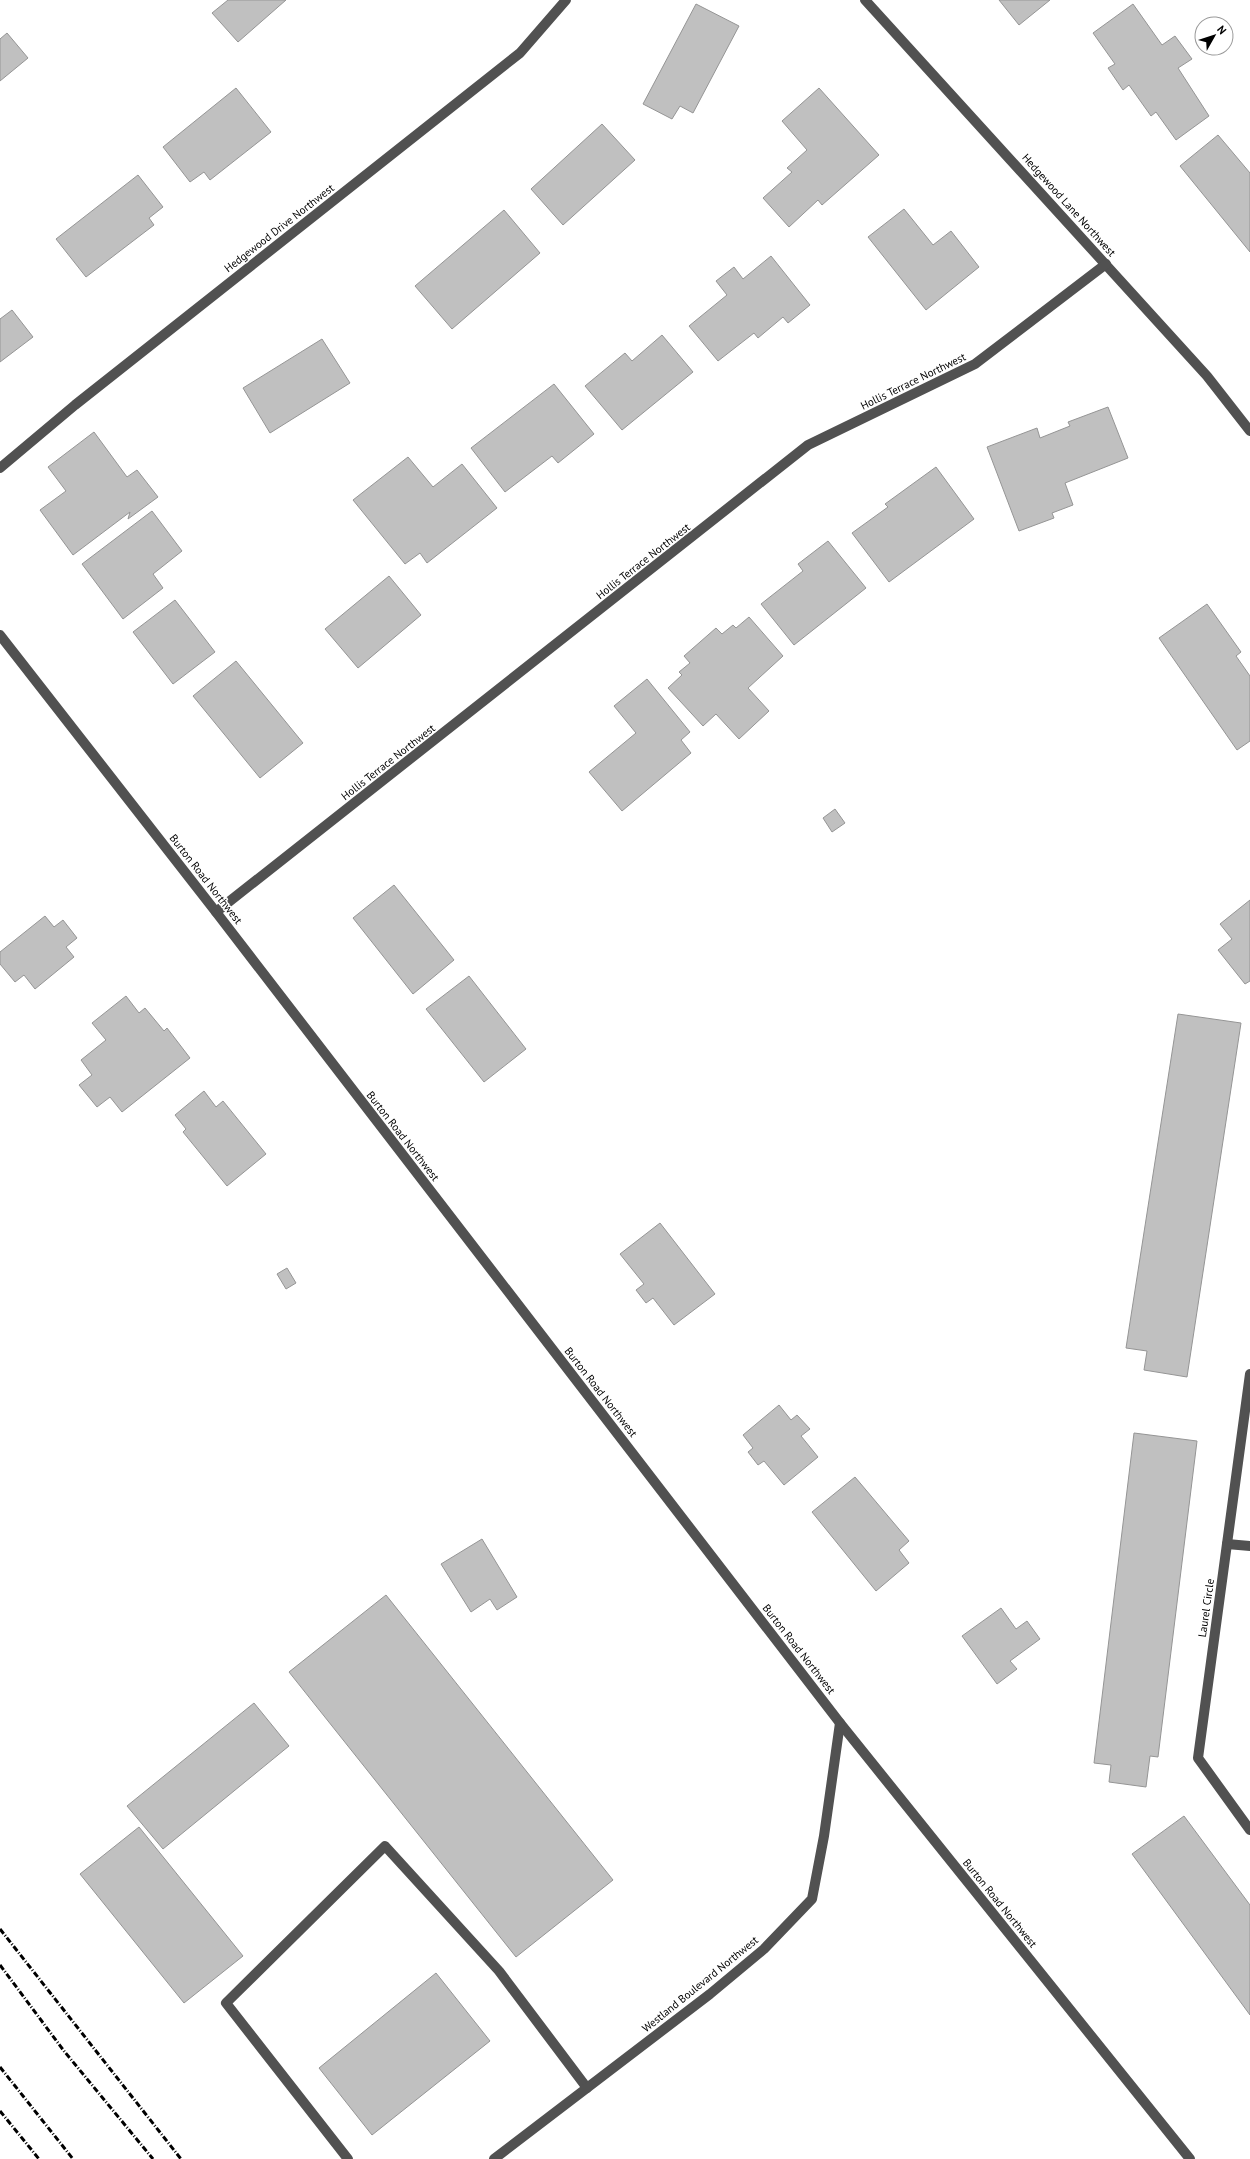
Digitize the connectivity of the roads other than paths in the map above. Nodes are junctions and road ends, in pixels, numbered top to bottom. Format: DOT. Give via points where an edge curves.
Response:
graph roads {
  1 [pos="566,0"];
  2 [pos="865,0"];
  3 [pos="1106,264"];
  4 [pos="1250,431"];
  5 [pos="0,468"];
  6 [pos="0,635"];
  7 [pos="216,912"];
  8 [pos="1250,1374"];
  9 [pos="1227,1544"];
  10 [pos="1250,1546"];
  11 [pos="840,1723"];
  12 [pos="1250,1830"];
  13 [pos="587,2088"];
  14 [pos="348,2159"];
  15 [pos="494,2159"];
  16 [pos="1190,2159"];
  1 -- 5 [label="street, Hedgewood Drive Northwest" via="520,53 75,405"];
  2 -- 3 [label="street, Hedgewood Lane Northwest"];
  3 -- 4 [label="street, Hedgewood Lane Northwest" via="1207,376"];
  3 -- 7 [label="street, Hollis Terrace Northwest" via="975,364 808,445"];
  6 -- 7 [label="street, Burton Road Northwest"];
  7 -- 11 [label="street, Burton Road Northwest"];
  8 -- 9 [label="street, Laurel Circle"];
  9 -- 10 [label="street"];
  9 -- 12 [label="street, Laurel Circle" via="1198,1758"];
  11 -- 13 [label="street, Westland Boulevard Northwest" via="812,1899 764,1950"];
  11 -- 16 [label="street, Burton Road Northwest"];
  13 -- 14 [label="street" via="499,1971 385,1846 226,2003"];
  13 -- 15 [label="street, Westland Boulevard Northwest"];
}
